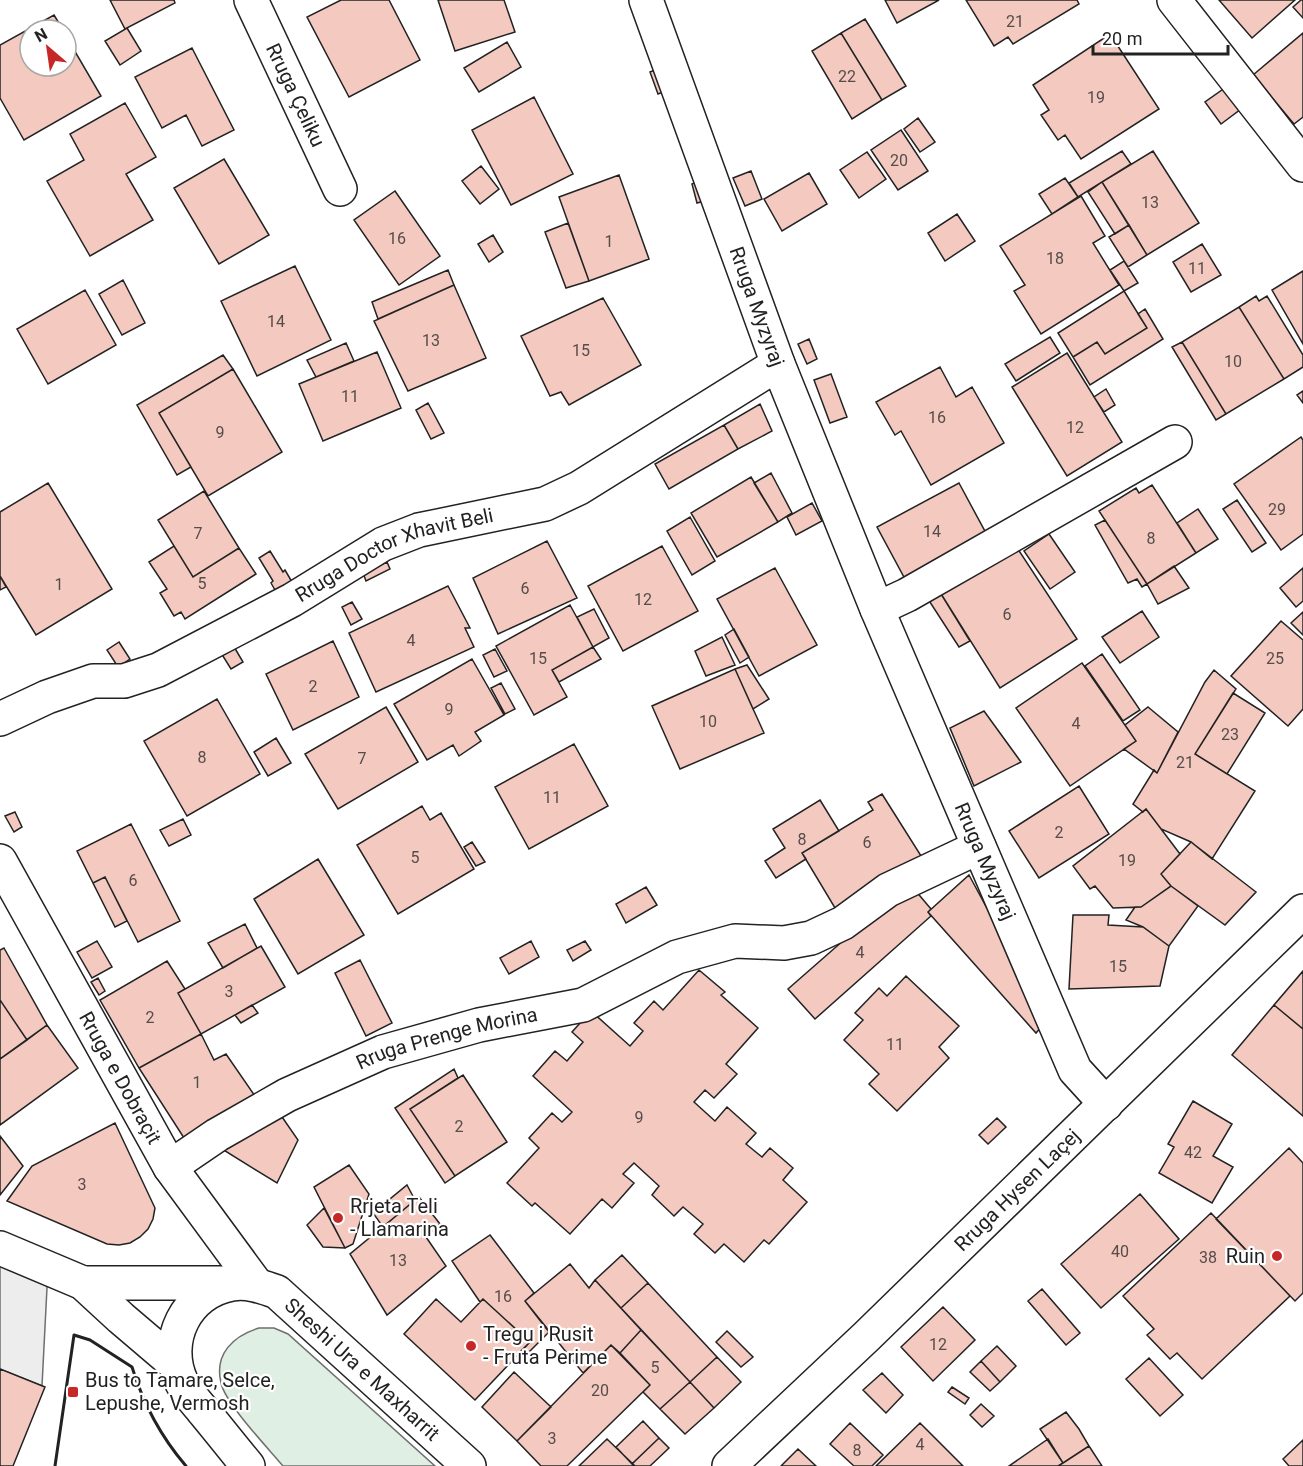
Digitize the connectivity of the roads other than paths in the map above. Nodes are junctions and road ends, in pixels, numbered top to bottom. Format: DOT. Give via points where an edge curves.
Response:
graph roads {
  1 [pos="251,0"];
  2 [pos="646,0"];
  3 [pos="1174,0"];
  4 [pos="1303,165"];
  5 [pos="340,189"];
  6 [pos="778,364"];
  7 [pos="1175,442"];
  8 [pos="876,609"];
  9 [pos="0,719"];
  10 [pos="979,847"];
  11 [pos="0,861"];
  12 [pos="1303,911"];
  13 [pos="1106,1104"];
  14 [pos="170,1167"];
  15 [pos="0,1248"];
  16 [pos="83,1283"];
  17 [pos="245,1284"];
  18 [pos="175,1364"];
  19 [pos="248,1466"];
  20 [pos="469,1466"];
  21 [pos="729,1466"];
  1 -- 5 [label="street, Rruga Çeliku"];
  2 -- 6 [label="street, Rruga Myzyraj"];
  3 -- 4 [label="street"];
  6 -- 8 [label="street, Rruga Myzyraj"];
  6 -- 9 [label="street, Rruga Doctor Xhavit Beli" via="579,488 545,504 457,521 393,540 292,600 158,670 124,681 93,681"];
  7 -- 8 [label="street"];
  8 -- 10 [label="street, Rruga Myzyraj"];
  10 -- 13 [label="street, Rruga Myzyraj" via="1075,1070"];
  10 -- 14 [label="street, Rruga Prenge Morina" via="888,890 843,923 811,938 784,943 735,941 677,957 583,1005 479,1025 383,1052 287,1095"];
  11 -- 14 [label="street, Rruga e Dobraçit"];
  12 -- 13 [label="street, Rruga Hysen Laçej"];
  13 -- 21 [label="street, Rruga Hysen Laçej"];
  14 -- 17 [label="street, Rruga e Dobraçit"];
  15 -- 16 [label="street"];
  16 -- 17 [label="street"];
  16 -- 18 [label="street"];
  17 -- 18 [label="street" via="212,1290 195,1303 181,1321 174,1342"];
  17 -- 20 [label="street, Sheshi Ura e Maxharrit" via="277,1292"];
  18 -- 19 [label="street" via="183,1384"];
}
